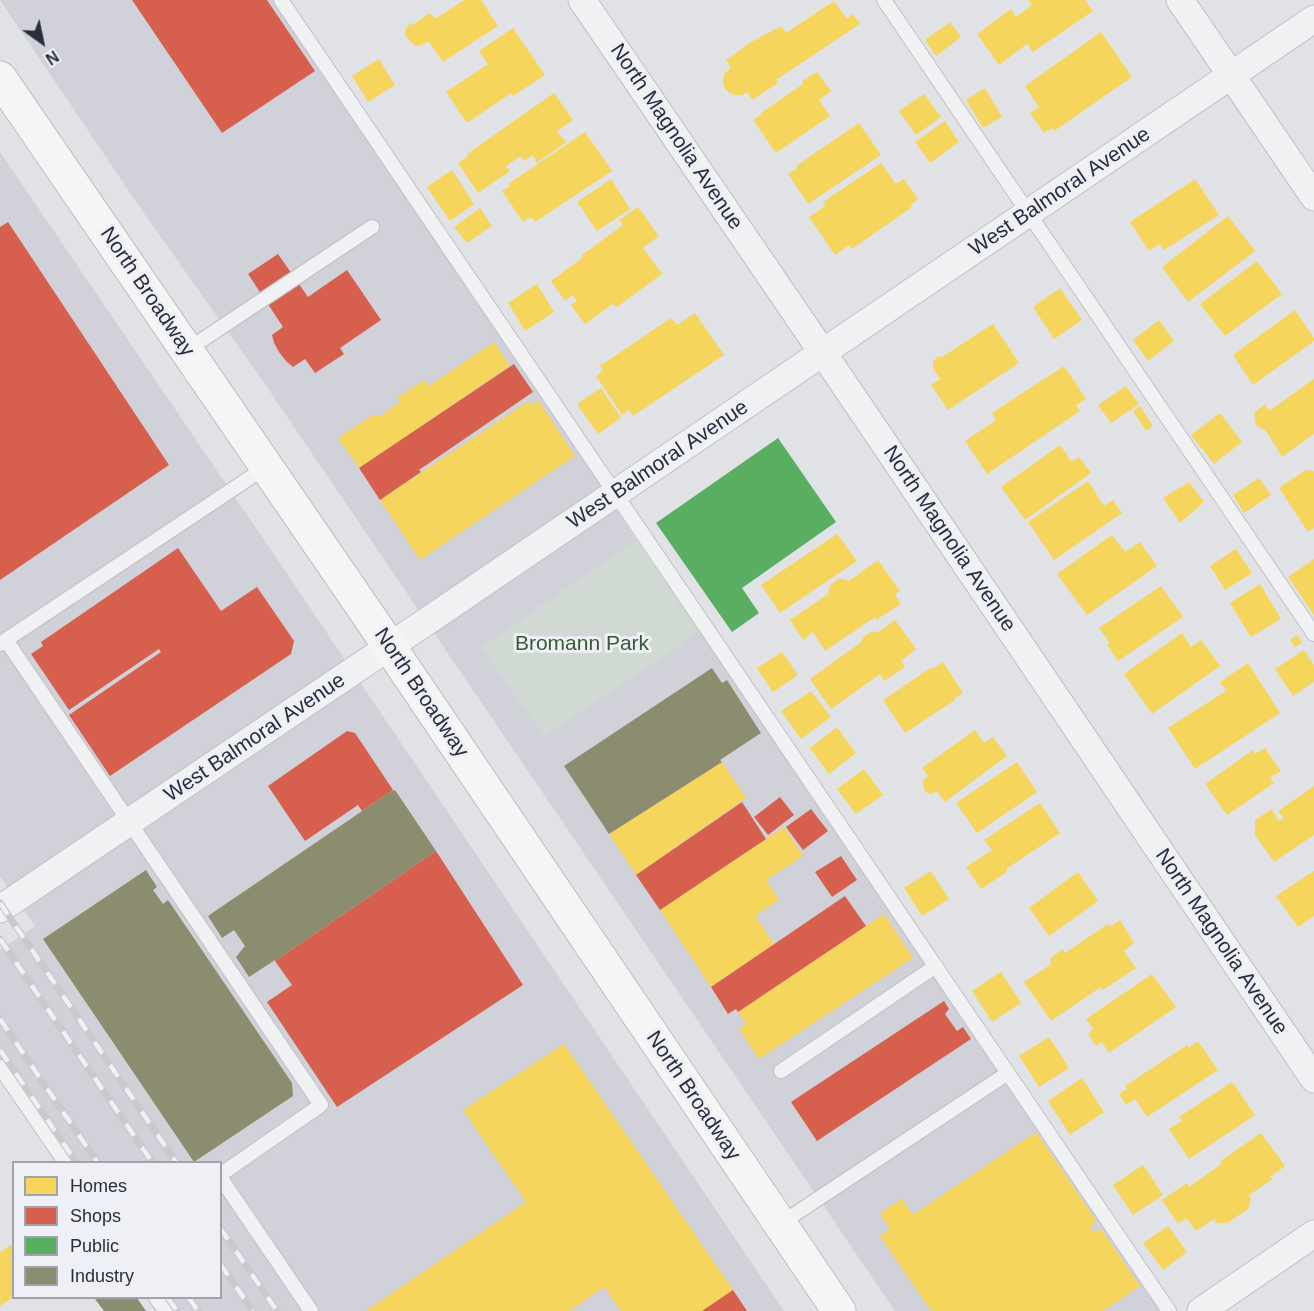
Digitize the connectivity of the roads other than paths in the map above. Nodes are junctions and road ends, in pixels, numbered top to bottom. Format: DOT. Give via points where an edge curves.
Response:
graph roads {
  1 [pos="281,0"];
  2 [pos="582,0"];
  3 [pos="884,0"];
  4 [pos="1180,0"];
  5 [pos="1314,19"];
  6 [pos="1231,75"];
  7 [pos="0,78"];
  8 [pos="1314,197"];
  9 [pos="1029,213"];
  10 [pos="372,227"];
  11 [pos="187,350"];
  12 [pos="822,353"];
  13 [pos="266,467"];
  14 [pos="616,493"];
  15 [pos="1314,634"];
  16 [pos="3,642"];
  17 [pos="390,647"];
  18 [pos="129,823"];
  19 [pos="0,909"];
  20 [pos="936,966"];
  21 [pos="0,1067"];
  22 [pos="781,1071"];
  23 [pos="1008,1073"];
  24 [pos="1314,1079"];
  25 [pos="64,1161"];
  26 [pos="222,1175"];
  27 [pos="222,1179"];
  28 [pos="780,1224"];
  29 [pos="1314,1234"];
  30 [pos="157,1299"];
  31 [pos="166,1311"];
  32 [pos="311,1311"];
  33 [pos="839,1311"];
  34 [pos="1169,1311"];
  35 [pos="1201,1311"];
  1 -- 14 [label="lane"];
  2 -- 12 [label="street, North Magnolia Avenue"];
  3 -- 9 [label="lane"];
  4 -- 6 [label="street"];
  5 -- 6 [label="street, West Balmoral Avenue"];
  6 -- 8 [label="street"];
  6 -- 9 [label="street, West Balmoral Avenue"];
  7 -- 11 [label="main road, North Broadway"];
  9 -- 12 [label="street, West Balmoral Avenue"];
  9 -- 15 [label="lane"];
  10 -- 11 [label="lane"];
  11 -- 13 [label="main road, North Broadway"];
  12 -- 14 [label="street, West Balmoral Avenue"];
  12 -- 24 [label="street, North Magnolia Avenue"];
  13 -- 16 [label="lane"];
  13 -- 17 [label="main road, North Broadway"];
  14 -- 17 [label="street, West Balmoral Avenue"];
  14 -- 20 [label="lane"];
  16 -- 18 [label="lane"];
  17 -- 18 [label="street, West Balmoral Avenue"];
  17 -- 28 [label="main road, North Broadway"];
  18 -- 19 [label="street, West Balmoral Avenue"];
  18 -- 26 [label="lane" via="321,1105"];
  20 -- 22 [label="lane"];
  20 -- 23 [label="lane"];
  21 -- 25 [label="lane"];
  23 -- 28 [label="lane"];
  23 -- 34 [label="lane"];
  27 -- 32 [label="lane"];
  28 -- 33 [label="main road, North Broadway"];
  29 -- 35 [label="street"];
  30 -- 31 [label="lane"];
}
